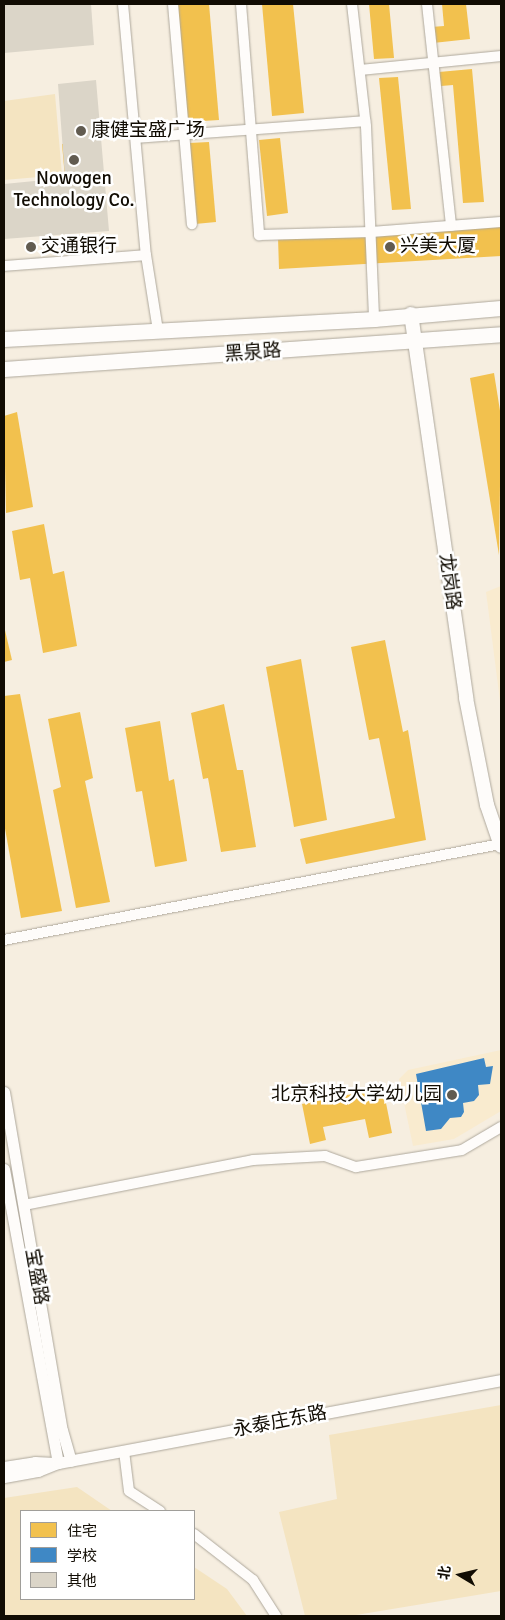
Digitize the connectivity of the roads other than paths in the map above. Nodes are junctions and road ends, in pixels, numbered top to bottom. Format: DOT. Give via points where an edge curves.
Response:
graph roads {
  1 [pos="122,4"];
  2 [pos="173,4"];
  3 [pos="241,4"];
  4 [pos="352,4"];
  5 [pos="427,4"];
  6 [pos="501,56"];
  7 [pos="432,63"];
  8 [pos="360,70"];
  9 [pos="365,121"];
  10 [pos="249,129"];
  11 [pos="136,138"];
  12 [pos="184,138"];
  13 [pos="501,222"];
  14 [pos="192,224"];
  15 [pos="451,226"];
  16 [pos="371,232"];
  17 [pos="146,255"];
  18 [pos="4,266"];
  19 [pos="501,308"];
  20 [pos="412,314"];
  21 [pos="374,319"];
  22 [pos="158,331"];
  23 [pos="501,334"];
  24 [pos="4,339"];
  25 [pos="413,341"];
  26 [pos="4,369"];
  27 [pos="501,845"];
  28 [pos="4,940"];
  29 [pos="4,1092"];
  30 [pos="501,1127"];
  31 [pos="4,1168"];
  32 [pos="24,1205"];
  33 [pos="501,1380"];
  34 [pos="124,1450"];
  35 [pos="71,1461"];
  36 [pos="58,1463"];
  37 [pos="4,1467"];
  38 [pos="4,1478"];
  39 [pos="158,1510"];
  40 [pos="195,1535"];
  41 [pos="276,1616"];
  1 -- 11 [label="street"];
  2 -- 12 [label="street"];
  3 -- 10 [label="street"];
  4 -- 8 [label="street"];
  5 -- 7 [label="street"];
  6 -- 7 [label="street"];
  7 -- 8 [label="street"];
  7 -- 15 [label="street"];
  8 -- 9 [label="street"];
  9 -- 10 [label="street"];
  9 -- 16 [label="street"];
  10 -- 12 [label="street"];
  10 -- 16 [label="street" via="259,236"];
  11 -- 12 [label="street"];
  11 -- 17 [label="street"];
  12 -- 14 [label="street"];
  13 -- 15 [label="street"];
  15 -- 16 [label="street"];
  16 -- 21 [label="street"];
  17 -- 18 [label="street"];
  17 -- 22 [label="street"];
  19 -- 20 [label="main road, 黑泉路"];
  20 -- 21 [label="main road, 黑泉路"];
  20 -- 25 [label="main road, 龙岗路"];
  21 -- 22 [label="main road, 黑泉路"];
  22 -- 24 [label="main road, 黑泉路"];
  23 -- 25 [label="main road, 黑泉路"];
  25 -- 26 [label="main road, 黑泉路"];
  25 -- 27 [label="main road, 龙岗路" via="466,698 487,804"];
  27 -- 28 [label="street"];
  29 -- 32 [label="street, 宝盛路"];
  30 -- 32 [label="street" via="453,1152 356,1167 325,1156 253,1160"];
  31 -- 36 [label="street, 宝盛路"];
  32 -- 35 [label="street, 宝盛路" via="62,1430"];
  33 -- 34 [label="street, 永泰庄东路"];
  34 -- 35 [label="street, 永泰庄东路"];
  34 -- 39 [label="street" via="129,1491"];
  35 -- 36 [label="street, 永泰庄东路"];
  36 -- 37 [label="street, 永泰庄东路" via="35,1462"];
  36 -- 38 [label="street, 永泰庄东路"];
  40 -- 41 [label="street" via="252,1580"];
}
